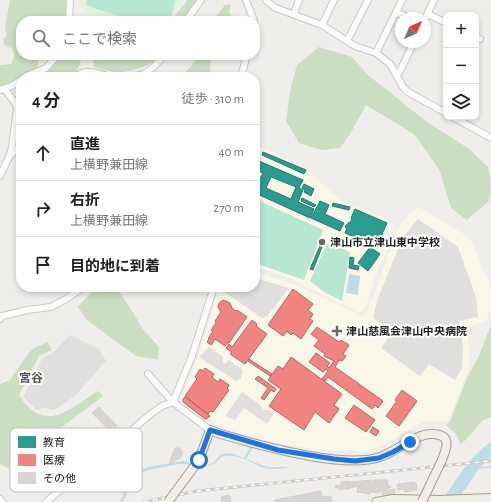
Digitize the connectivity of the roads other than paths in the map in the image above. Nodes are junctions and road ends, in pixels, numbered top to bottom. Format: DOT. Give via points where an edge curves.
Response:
graph roads {
  1 [pos="70,0"];
  2 [pos="201,0"];
  3 [pos="246,0"];
  4 [pos="266,0"];
  5 [pos="299,0"];
  6 [pos="334,0"];
  7 [pos="368,0"];
  8 [pos="402,0"];
  9 [pos="434,0"];
  10 [pos="396,12"];
  11 [pos="428,12"];
  12 [pos="294,14"];
  13 [pos="395,14"];
  14 [pos="68,16"];
  15 [pos="190,16"];
  16 [pos="252,16"];
  17 [pos="431,18"];
  18 [pos="443,22"];
  19 [pos="322,25"];
  20 [pos="348,41"];
  21 [pos="411,48"];
  22 [pos="376,53"];
  23 [pos="53,60"];
  24 [pos="160,60"];
  25 [pos="245,60"];
  26 [pos="36,72"];
  27 [pos="145,72"];
  28 [pos="242,72"];
  29 [pos="396,75"];
  30 [pos="16,83"];
  31 [pos="3,90"];
  32 [pos="16,104"];
  33 [pos="443,111"];
  34 [pos="16,118"];
  35 [pos="458,120"];
  36 [pos="491,138"];
  37 [pos="16,150"];
  38 [pos="9,157"];
  39 [pos="0,176"];
  40 [pos="76,292"];
  41 [pos="212,292"];
  42 [pos="0,319"];
  43 [pos="148,374"];
  44 [pos="174,402"];
  45 [pos="134,428"];
  46 [pos="210,430"];
  47 [pos="58,492"];
  48 [pos="491,498"];
  49 [pos="0,499"];
  50 [pos="3,502"];
  51 [pos="46,502"];
  52 [pos="168,502"];
  53 [pos="376,502"];
  54 [pos="422,502"];
  1 -- 14 [label="street"];
  2 -- 15 [label="street"];
  3 -- 16 [label="street"];
  4 -- 12 [label="street" via="274,7"];
  5 -- 12 [label="street"];
  6 -- 19 [label="street"];
  7 -- 20 [label="street"];
  8 -- 10 [label="street"];
  9 -- 11 [label="street"];
  12 -- 19 [label="street"];
  13 -- 22 [label="street"];
  17 -- 18 [label="street"];
  19 -- 20 [label="street"];
  20 -- 22 [label="street"];
  21 -- 29 [label="street"];
  22 -- 29 [label="street" via="390,64"];
  23 -- 26 [label="street" via="46,68"];
  24 -- 27 [label="street"];
  25 -- 28 [label="street"];
  29 -- 33 [label="street" via="408,92"];
  30 -- 31 [label="street"];
  31 -- 32 [label="street"];
  34 -- 38 [label="street"];
  35 -- 36 [label="street"];
  37 -- 38 [label="street"];
  38 -- 39 [label="street"];
  40 -- 42 [label="street" via="56,305 2,316"];
  41 -- 44 [label="street"];
  43 -- 44 [label="street"];
  44 -- 45 [label="street" via="162,406"];
  44 -- 46 [label="street"];
  46 -- 52 [label="main road, bridge" via="199,460"];
  46 -- 54 [label="main road, bridge" via="278,450 355,461 379,458 423,435 440,435 447,441 447,447"];
  47 -- 51 [label="street"];
  48 -- 53 [label="main road" via="393,499"];
  49 -- 50 [label="street"];
}
